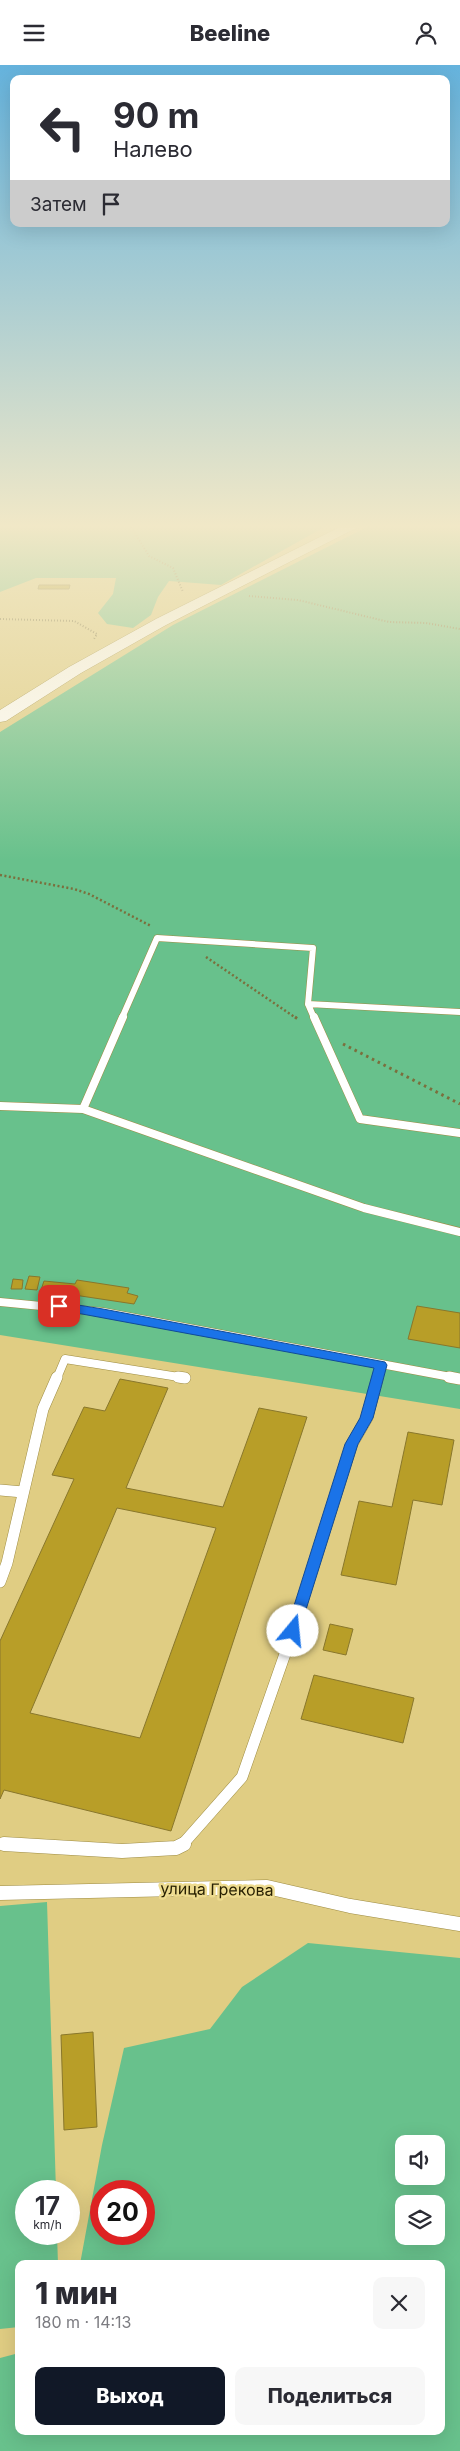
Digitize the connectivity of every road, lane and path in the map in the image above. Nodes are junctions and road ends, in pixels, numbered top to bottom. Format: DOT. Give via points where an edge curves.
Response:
graph roads {
  1 [pos="95,636"];
  2 [pos="136,636"];
  3 [pos="92,641"];
  4 [pos="0,717"];
  5 [pos="0,875"];
  6 [pos="153,928"];
  7 [pos="203,955"];
  8 [pos="308,1003"];
  9 [pos="460,1013"];
  10 [pos="300,1021"];
  11 [pos="341,1043"];
  12 [pos="460,1104"];
  13 [pos="0,1106"];
  14 [pos="83,1109"];
  15 [pos="460,1133"];
  16 [pos="460,1232"];
  17 [pos="0,1302"];
  18 [pos="381,1365"];
  19 [pos="185,1378"];
  20 [pos="460,1379"];
  21 [pos="0,1490"];
  22 [pos="23,1492"];
  23 [pos="0,1582"];
  24 [pos="0,1845"];
  25 [pos="0,1893"];
  26 [pos="460,1924"];
  1 -- 3 [label="path"];
  2 -- 4 [label="main road" via="75,669"];
  5 -- 6 [label="path" via="74,889 106,902"];
  7 -- 10 [label="path"];
  8 -- 9 [label="lane"];
  8 -- 14 [label="lane" via="313,948 157,938"];
  8 -- 15 [label="lane" via="360,1119"];
  11 -- 12 [label="path"];
  13 -- 14 [label="lane"];
  14 -- 16 [label="lane" via="364,1208"];
  17 -- 18 [label="lane" via="103,1313"];
  18 -- 20 [label="lane"];
  18 -- 24 [label="lane" via="367,1418 352,1444 293,1631 237,1785 183,1845 176,1848 122,1851"];
  19 -- 22 [label="lane" via="65,1359 43,1409"];
  21 -- 22 [label="lane"];
  22 -- 23 [label="lane"];
  25 -- 26 [label="lane, улица Грекова" via="267,1887 350,1907"];
}
